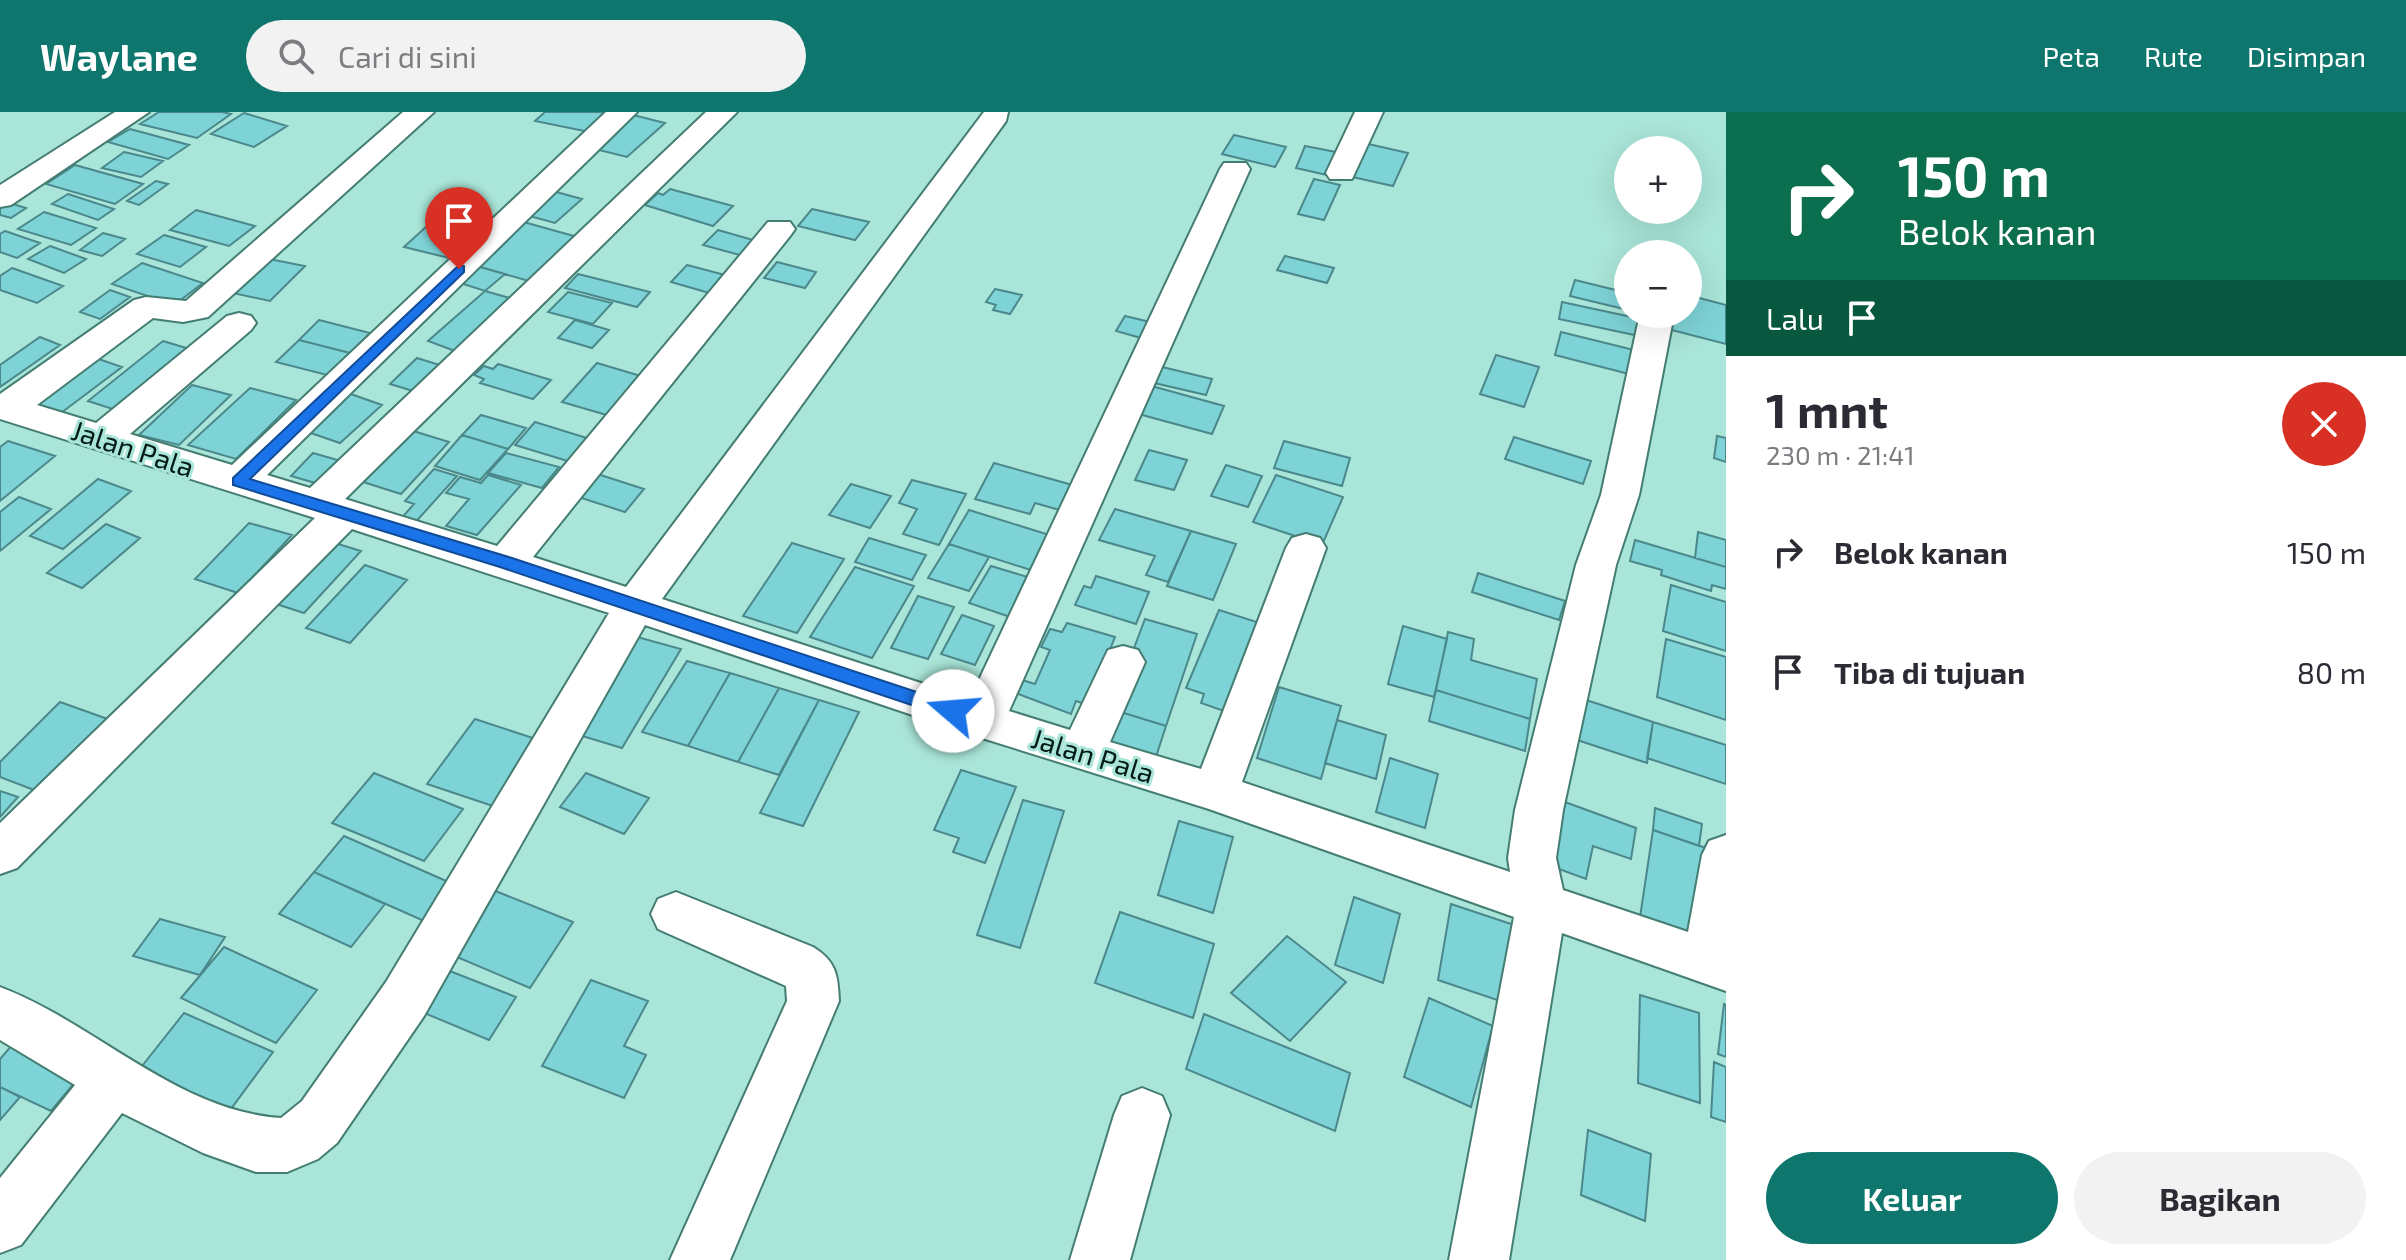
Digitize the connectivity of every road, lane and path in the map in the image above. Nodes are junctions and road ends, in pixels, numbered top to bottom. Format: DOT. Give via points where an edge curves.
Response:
graph roads {
  1 [pos="135,112"];
  2 [pos="420,112"];
  3 [pos="623,112"];
  4 [pos="723,112"];
  5 [pos="1369,112"];
  6 [pos="996,115"];
  7 [pos="1235,169"];
  8 [pos="1341,173"];
  9 [pos="0,198"];
  10 [pos="779,229"];
  11 [pos="239,323"];
  12 [pos="1654,328"];
  13 [pos="4,408"];
  14 [pos="103,437"];
  15 [pos="238,481"];
  16 [pos="330,509"];
  17 [pos="1306,548"];
  18 [pos="506,563"];
  19 [pos="634,607"];
  20 [pos="1123,662"];
  21 [pos="982,721"];
  22 [pos="1083,752"];
  23 [pos="1215,792"];
  24 [pos="0,854"];
  25 [pos="1726,855"];
  26 [pos="1541,907"];
  27 [pos="676,914"];
  28 [pos="1717,965"];
  29 [pos="0,1011"];
  30 [pos="114,1079"];
  31 [pos="1142,1115"];
  32 [pos="0,1224"];
  33 [pos="700,1260"];
  34 [pos="1100,1260"];
  35 [pos="1479,1260"];
  1 -- 9 [label="street"];
  2 -- 13 [label="street" via="196,310 146,307"];
  3 -- 15 [label="street"];
  4 -- 16 [label="street"];
  5 -- 8 [label="street"];
  6 -- 19 [label="street"];
  7 -- 21 [label="street"];
  10 -- 18 [label="street"];
  11 -- 14 [label="street"];
  12 -- 26 [label="street" via="1620,495 1596,565 1539,810 1532,858"];
  13 -- 14 [label="street, Jalan Pala"];
  14 -- 15 [label="street, Jalan Pala"];
  15 -- 16 [label="street, Jalan Pala"];
  16 -- 18 [label="street, Jalan Pala"];
  16 -- 24 [label="street"];
  17 -- 23 [label="street"];
  18 -- 19 [label="street, Jalan Pala"];
  19 -- 21 [label="street, Jalan Pala"];
  19 -- 30 [label="street" via="405,999 322,1120 304,1137 265,1147 201,1124"];
  20 -- 22 [label="street"];
  21 -- 22 [label="street, Jalan Pala"];
  22 -- 23 [label="street, Jalan Pala"];
  23 -- 26 [label="street, Jalan Pala"];
  25 -- 28 [label="street"];
  26 -- 28 [label="street, Jalan Pala"];
  26 -- 35 [label="street"];
  27 -- 33 [label="street" via="795,963 812,974 815,987"];
  29 -- 30 [label="street"];
  30 -- 32 [label="street"];
  31 -- 34 [label="street"];
}
